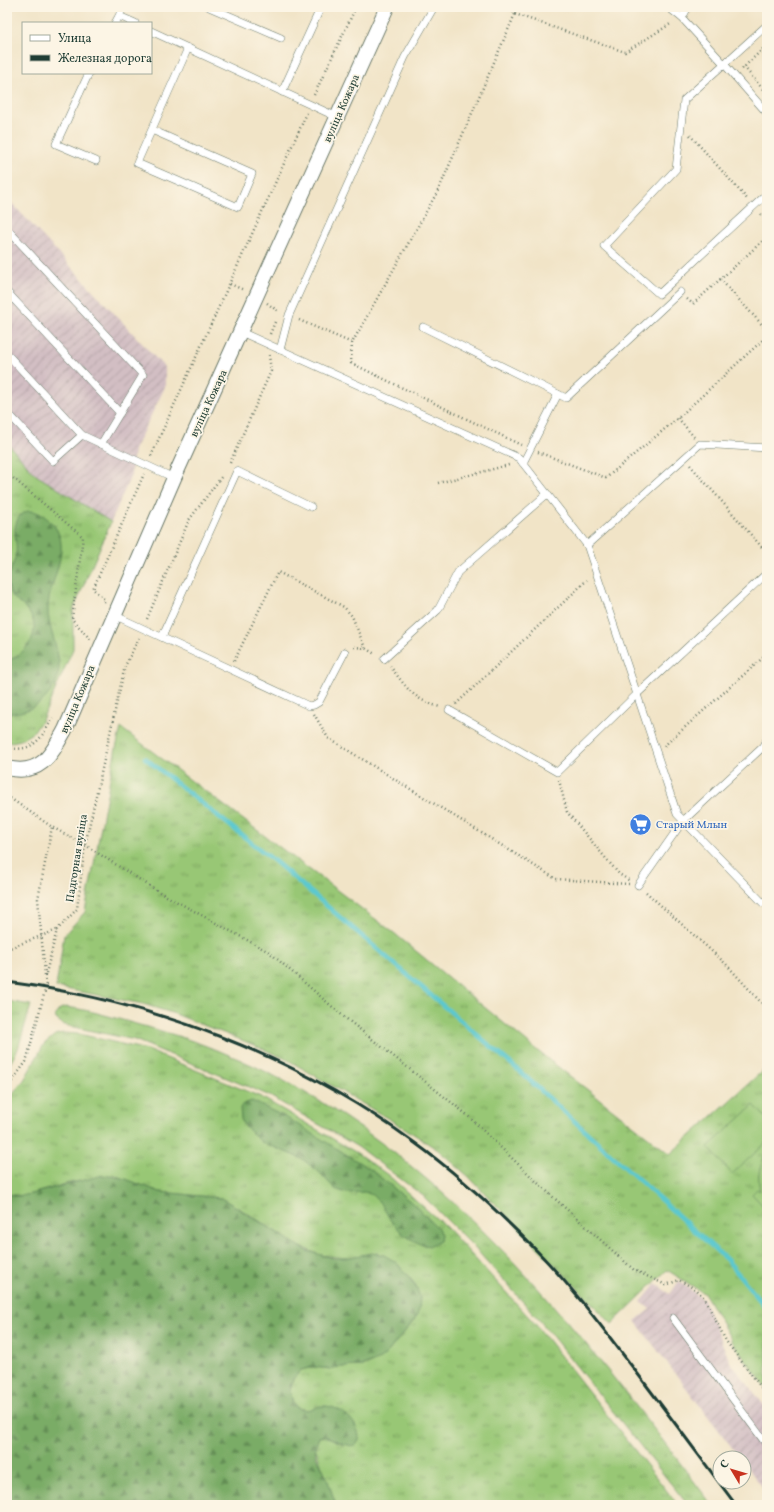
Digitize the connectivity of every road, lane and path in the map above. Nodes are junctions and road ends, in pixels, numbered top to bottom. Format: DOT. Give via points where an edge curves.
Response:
graph roads {
  1 [pos="123,7"];
  2 [pos="210,7"];
  3 [pos="321,7"];
  4 [pos="356,7"];
  5 [pos="387,7"];
  6 [pos="434,7"];
  7 [pos="508,7"];
  8 [pos="668,7"];
  9 [pos="688,7"];
  10 [pos="515,14"];
  11 [pos="119,16"];
  12 [pos="682,18"];
  13 [pos="116,22"];
  14 [pos="133,22"];
  15 [pos="672,23"];
  16 [pos="767,25"];
  17 [pos="152,31"];
  18 [pos="281,38"];
  19 [pos="188,48"];
  20 [pos="724,64"];
  21 [pos="744,67"];
  22 [pos="89,74"];
  23 [pos="282,92"];
  24 [pos="767,94"];
  25 [pos="310,105"];
  26 [pos="767,113"];
  27 [pos="337,117"];
  28 [pos="681,126"];
  29 [pos="152,130"];
  30 [pos="96,162"];
  31 [pos="767,194"];
  32 [pos="754,206"];
  33 [pos="767,221"];
  34 [pos="7,229"];
  35 [pos="767,237"];
  36 [pos="720,279"];
  37 [pos="230,284"];
  38 [pos="7,292"];
  39 [pos="680,292"];
  40 [pos="258,295"];
  41 [pos="289,315"];
  42 [pos="424,327"];
  43 [pos="767,330"];
  44 [pos="241,332"];
  45 [pos="280,350"];
  46 [pos="7,354"];
  47 [pos="558,394"];
  48 [pos="7,412"];
  49 [pos="120,413"];
  50 [pos="678,418"];
  51 [pos="82,435"];
  52 [pos="101,444"];
  53 [pos="700,444"];
  54 [pos="767,448"];
  55 [pos="684,459"];
  56 [pos="523,463"];
  57 [pos="147,465"];
  58 [pos="7,473"];
  59 [pos="174,478"];
  60 [pos="438,483"];
  61 [pos="547,494"];
  62 [pos="311,507"];
  63 [pos="587,545"];
  64 [pos="767,553"];
  65 [pos="596,572"];
  66 [pos="767,573"];
  67 [pos="102,606"];
  68 [pos="114,615"];
  69 [pos="91,632"];
  70 [pos="162,637"];
  71 [pos="88,638"];
  72 [pos="101,645"];
  73 [pos="365,648"];
  74 [pos="345,652"];
  75 [pos="767,654"];
  76 [pos="384,659"];
  77 [pos="126,666"];
  78 [pos="230,670"];
  79 [pos="637,694"];
  80 [pos="309,706"];
  81 [pos="449,710"];
  82 [pos="57,711"];
  83 [pos="767,739"];
  84 [pos="7,748"];
  85 [pos="657,754"];
  86 [pos="7,768"];
  87 [pos="557,772"];
  88 [pos="7,796"];
  89 [pos="682,821"];
  90 [pos="52,827"];
  91 [pos="84,845"];
  92 [pos="638,885"];
  93 [pos="767,900"];
  94 [pos="58,930"];
  95 [pos="42,935"];
  96 [pos="7,949"];
  97 [pos="45,977"];
  98 [pos="767,1012"];
  99 [pos="7,1088"];
  100 [pos="673,1318"];
  101 [pos="767,1395"];
  102 [pos="767,1445"];
  1 -- 11 [label="lane"];
  2 -- 18 [label="lane"];
  3 -- 23 [label="lane"];
  4 -- 25 [label="path"];
  5 -- 27 [label="street, вуліца Кожара"];
  6 -- 41 [label="lane" via="406,57"];
  7 -- 10 [label="path"];
  8 -- 12 [label="lane"];
  9 -- 12 [label="lane"];
  10 -- 15 [label="path" via="625,52"];
  10 -- 41 [label="path" via="439,189 352,343"];
  11 -- 13 [label="lane"];
  11 -- 14 [label="lane"];
  12 -- 20 [label="lane"];
  16 -- 20 [label="lane"];
  17 -- 19 [label="lane"];
  19 -- 23 [label="lane"];
  19 -- 29 [label="lane"];
  20 -- 26 [label="lane"];
  20 -- 28 [label="lane" via="684,100"];
  21 -- 24 [label="path"];
  22 -- 30 [label="lane" via="56,144"];
  23 -- 25 [label="lane"];
  25 -- 27 [label="lane"];
  25 -- 37 [label="path"];
  27 -- 40 [label="street, вуліца Кожара"];
  28 -- 32 [label="path"];
  28 -- 32 [label="lane" via="676,169 604,246 660,294"];
  29 -- 29 [label="lane" via="137,163 238,207 252,174"];
  31 -- 32 [label="lane"];
  32 -- 33 [label="path"];
  34 -- 49 [label="lane" via="143,375"];
  35 -- 36 [label="path"];
  36 -- 39 [label="path" via="693,304"];
  36 -- 43 [label="path"];
  37 -- 40 [label="path"];
  37 -- 57 [label="path"];
  38 -- 49 [label="lane"];
  39 -- 47 [label="lane" via="566,398"];
  40 -- 41 [label="path" via="279,312"];
  40 -- 44 [label="street, вуліца Кожара"];
  41 -- 45 [label="lane"];
  42 -- 47 [label="lane"];
  44 -- 45 [label="lane"];
  44 -- 59 [label="street, вуліца Кожара"];
  45 -- 56 [label="lane" via="519,458"];
  46 -- 51 [label="lane"];
  47 -- 56 [label="lane"];
  48 -- 51 [label="lane" via="53,461"];
  49 -- 52 [label="lane"];
  50 -- 53 [label="path"];
  51 -- 52 [label="lane"];
  52 -- 57 [label="lane"];
  53 -- 54 [label="lane"];
  53 -- 55 [label="lane"];
  55 -- 63 [label="lane"];
  55 -- 64 [label="path"];
  56 -- 60 [label="path"];
  56 -- 61 [label="lane"];
  57 -- 59 [label="lane"];
  57 -- 67 [label="path" via="93,589 105,600"];
  58 -- 71 [label="path" via="83,537 72,618"];
  59 -- 68 [label="street, вуліца Кожара"];
  61 -- 63 [label="lane"];
  61 -- 76 [label="lane" via="458,572 438,610"];
  62 -- 70 [label="lane" via="237,470"];
  63 -- 65 [label="lane"];
  65 -- 79 [label="lane"];
  65 -- 81 [label="path"];
  66 -- 79 [label="lane"];
  68 -- 70 [label="lane"];
  68 -- 72 [label="street, вуліца Кожара"];
  69 -- 71 [label="path"];
  70 -- 78 [label="lane"];
  71 -- 72 [label="path"];
  72 -- 86 [label="street, вуліца Кожара" via="65,730 49,756 33,768"];
  73 -- 74 [label="path" via="354,647"];
  73 -- 76 [label="path"];
  73 -- 78 [label="path" via="352,616 344,607 278,572"];
  74 -- 80 [label="lane" via="318,702"];
  75 -- 85 [label="path"];
  76 -- 81 [label="path" via="422,702"];
  77 -- 91 [label="path, Падгорная вуліца"];
  78 -- 80 [label="lane"];
  79 -- 85 [label="lane"];
  79 -- 87 [label="lane"];
  80 -- 92 [label="path" via="328,738 556,879"];
  81 -- 87 [label="lane"];
  82 -- 84 [label="path" via="37,743 17,750"];
  83 -- 89 [label="lane" via="764,746"];
  85 -- 89 [label="lane" via="677,814"];
  87 -- 92 [label="path" via="567,812 619,874"];
  88 -- 90 [label="path"];
  89 -- 92 [label="lane"];
  89 -- 93 [label="lane" via="763,903"];
  90 -- 91 [label="path"];
  90 -- 95 [label="path" via="38,899"];
  91 -- 94 [label="path, Падгорная вуліца" via="76,909"];
  91 -- 101 [label="path" via="161,893 269,952 343,1016 466,1114 634,1270 666,1285 679,1280 697,1290 705,1299 726,1341"];
  92 -- 98 [label="path" via="726,964"];
  94 -- 95 [label="path"];
  94 -- 97 [label="path, Падгорная вуліца"];
  95 -- 96 [label="path"];
  95 -- 97 [label="path"];
  97 -- 99 [label="path, Падгорная вуліца" via="46,987 26,1062"];
  100 -- 102 [label="lane"];
}
